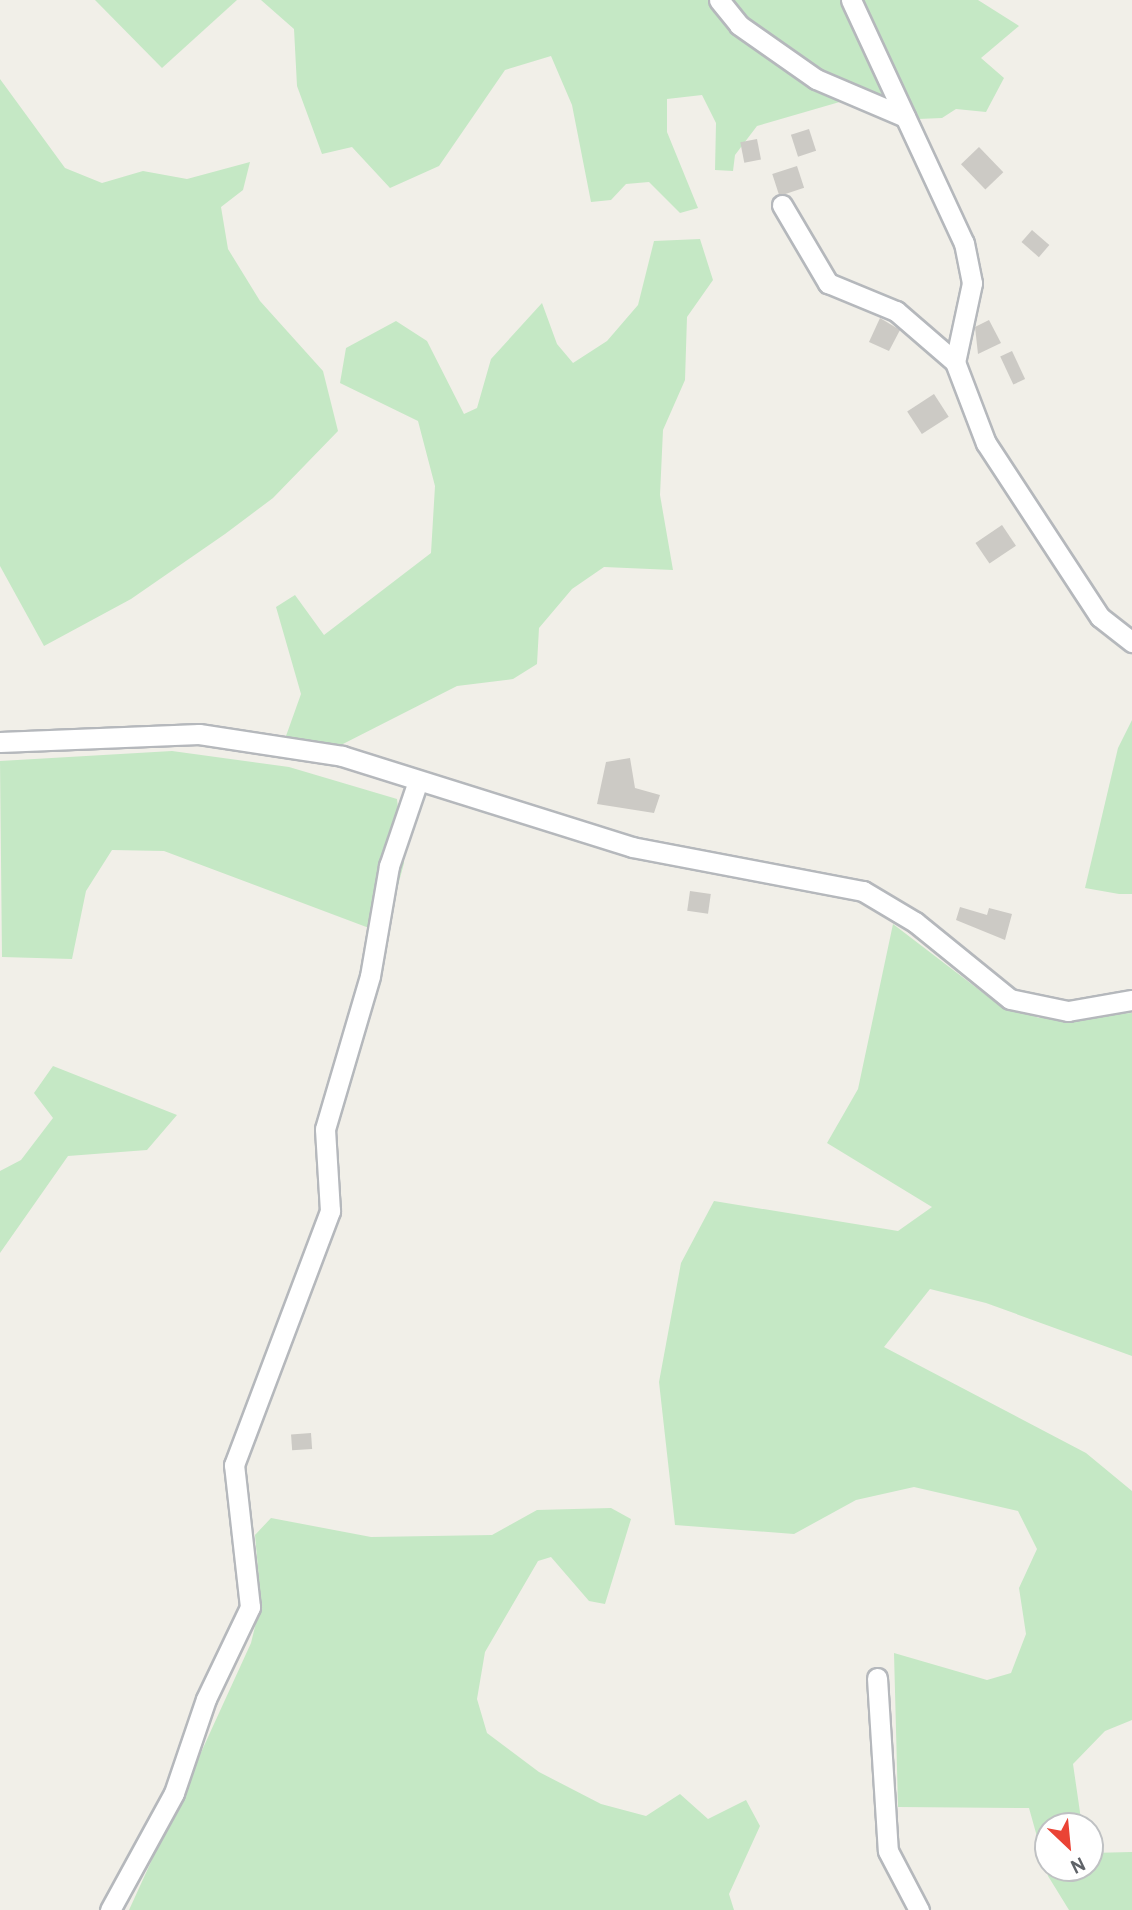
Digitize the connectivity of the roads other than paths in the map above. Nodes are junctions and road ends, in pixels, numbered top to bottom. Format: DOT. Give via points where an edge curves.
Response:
graph roads {
  1 [pos="719,0"];
  2 [pos="850,0"];
  3 [pos="905,117"];
  4 [pos="782,205"];
  5 [pos="956,362"];
  6 [pos="1132,642"];
  7 [pos="0,741"];
  8 [pos="418,781"];
  9 [pos="1132,1000"];
  10 [pos="877,1678"];
  11 [pos="110,1910"];
  12 [pos="919,1910"];
  1 -- 3 [label="street" via="739,25 816,79"];
  2 -- 3 [label="street"];
  3 -- 5 [label="street" via="964,243 972,283"];
  4 -- 5 [label="street" via="828,283 896,311"];
  5 -- 6 [label="street" via="986,443 1041,534 1100,617"];
  7 -- 8 [label="street" via="200,734 342,756"];
  8 -- 9 [label="street" via="632,846 863,891 915,922 1010,999 1068,1011"];
  8 -- 11 [label="street" via="389,866 370,976 325,1129 330,1210 234,1465 250,1606 206,1699 174,1793"];
  10 -- 12 [label="street" via="888,1852"];
}
